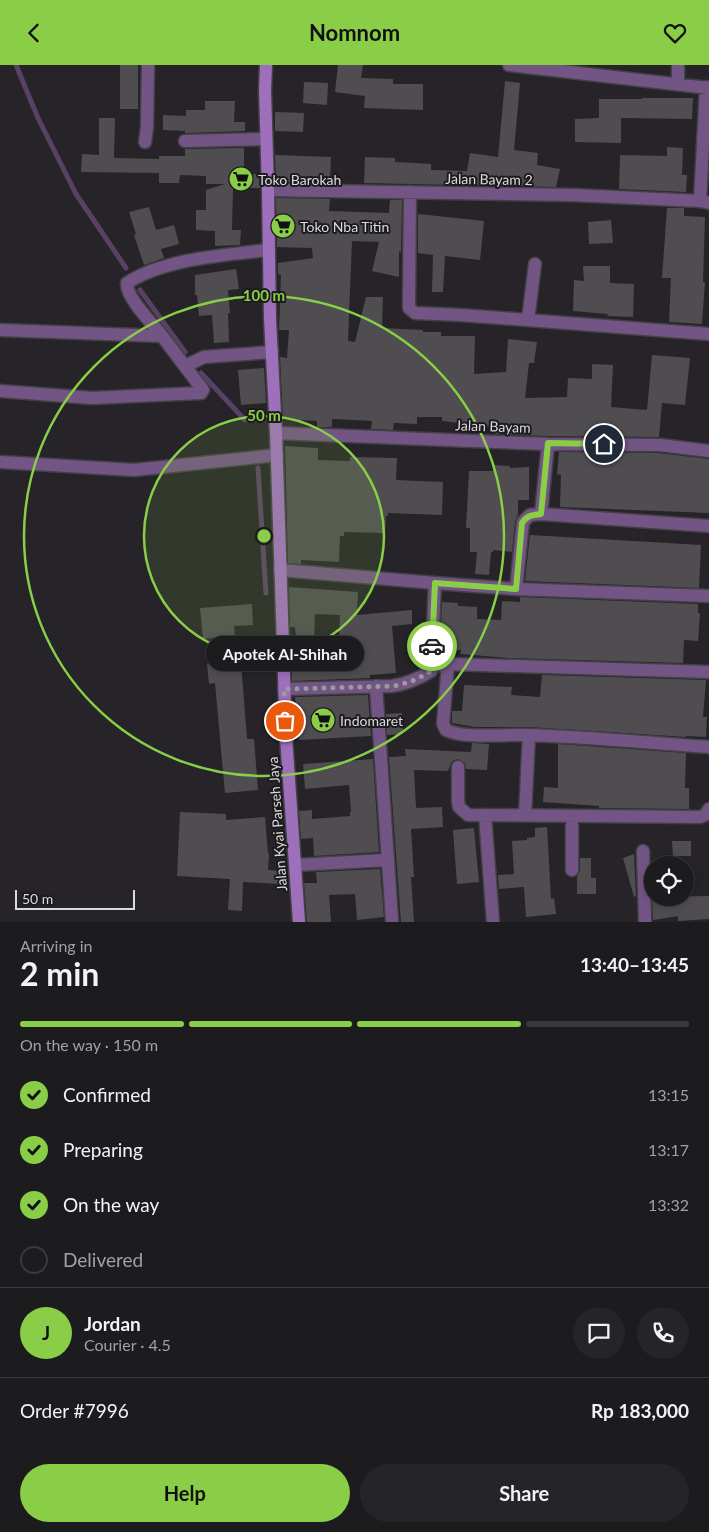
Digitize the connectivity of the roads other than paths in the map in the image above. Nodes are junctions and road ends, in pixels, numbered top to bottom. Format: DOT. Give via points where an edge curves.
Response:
graph roads {
  1 [pos="148,65"];
  2 [pos="266,65"];
  3 [pos="509,65"];
  4 [pos="678,65"];
  5 [pos="527,66"];
  6 [pos="613,71"];
  7 [pos="678,83"];
  8 [pos="707,88"];
  9 [pos="266,139"];
  10 [pos="185,141"];
  11 [pos="145,142"];
  12 [pos="268,190"];
  13 [pos="410,192"];
  14 [pos="705,202"];
  15 [pos="268,249"];
  16 [pos="535,264"];
  17 [pos="528,320"];
  18 [pos="0,330"];
  19 [pos="709,334"];
  20 [pos="162,336"];
  21 [pos="272,352"];
  22 [pos="185,366"];
  23 [pos="0,391"];
  24 [pos="276,433"];
  25 [pos="548,443"];
  26 [pos="709,451"];
  27 [pos="276,455"];
  28 [pos="0,462"];
  29 [pos="541,514"];
  30 [pos="709,526"];
  31 [pos="280,570"];
  32 [pos="435,583"];
  33 [pos="516,589"];
  34 [pos="709,596"];
  35 [pos="448,664"];
  36 [pos="431,671"];
  37 [pos="709,672"];
  38 [pos="376,686"];
  39 [pos="284,689"];
  40 [pos="529,735"];
  41 [pos="709,747"];
  42 [pos="458,767"];
  43 [pos="709,809"];
  44 [pos="485,815"];
  45 [pos="525,815"];
  46 [pos="572,816"];
  47 [pos="643,851"];
  48 [pos="388,860"];
  49 [pos="296,865"];
  50 [pos="572,870"];
  51 [pos="392,919"];
  52 [pos="300,922"];
  53 [pos="494,922"];
  54 [pos="645,922"];
  1 -- 11 [label="street"];
  2 -- 9 [label="main road, Jalan Kyai Parseh Jaya"];
  3 -- 5 [label="street"];
  4 -- 7 [label="street"];
  5 -- 6 [label="street"];
  6 -- 7 [label="street"];
  7 -- 8 [label="street"];
  8 -- 14 [label="street"];
  9 -- 10 [label="street"];
  9 -- 12 [label="main road, Jalan Kyai Parseh Jaya"];
  12 -- 13 [label="street, Jalan Bayam 2"];
  12 -- 15 [label="main road, Jalan Kyai Parseh Jaya"];
  13 -- 14 [label="street, Jalan Bayam 2"];
  13 -- 17 [label="street" via="409,309 415,313"];
  15 -- 20 [label="street" via="181,262 139,275 127,283 126,289 133,300"];
  15 -- 21 [label="main road, Jalan Kyai Parseh Jaya"];
  16 -- 17 [label="street"];
  17 -- 19 [label="street"];
  18 -- 20 [label="street"];
  20 -- 22 [label="street"];
  21 -- 22 [label="street" via="204,357"];
  21 -- 24 [label="main road, Jalan Kyai Parseh Jaya"];
  22 -- 23 [label="street" via="203,390 201,393 92,398"];
  24 -- 25 [label="street, Jalan Bayam"];
  24 -- 27 [label="main road, Jalan Kyai Parseh Jaya"];
  25 -- 26 [label="street, Jalan Bayam" via="660,445"];
  25 -- 29 [label="street"];
  27 -- 28 [label="street" via="134,470"];
  27 -- 31 [label="main road, Jalan Kyai Parseh Jaya"];
  29 -- 30 [label="street"];
  29 -- 33 [label="street" via="530,515 522,523"];
  31 -- 32 [label="street"];
  31 -- 39 [label="main road, Jalan Kyai Parseh Jaya"];
  32 -- 33 [label="street"];
  32 -- 36 [label="street"];
  33 -- 34 [label="street"];
  35 -- 36 [label="street"];
  35 -- 37 [label="street"];
  35 -- 40 [label="street" via="443,724 446,730 464,734"];
  36 -- 38 [label="street" via="405,684"];
  38 -- 39 [label="street"];
  38 -- 48 [label="street"];
  39 -- 49 [label="main road, Jalan Kyai Parseh Jaya"];
  40 -- 41 [label="street"];
  40 -- 45 [label="street"];
  42 -- 44 [label="street" via="459,807 468,815"];
  43 -- 46 [label="street" via="700,817"];
  44 -- 45 [label="street"];
  44 -- 53 [label="street"];
  45 -- 46 [label="street"];
  46 -- 50 [label="street"];
  47 -- 54 [label="street"];
  48 -- 49 [label="street"];
  48 -- 51 [label="street"];
  49 -- 52 [label="main road, Jalan Kyai Parseh Jaya"];
}
